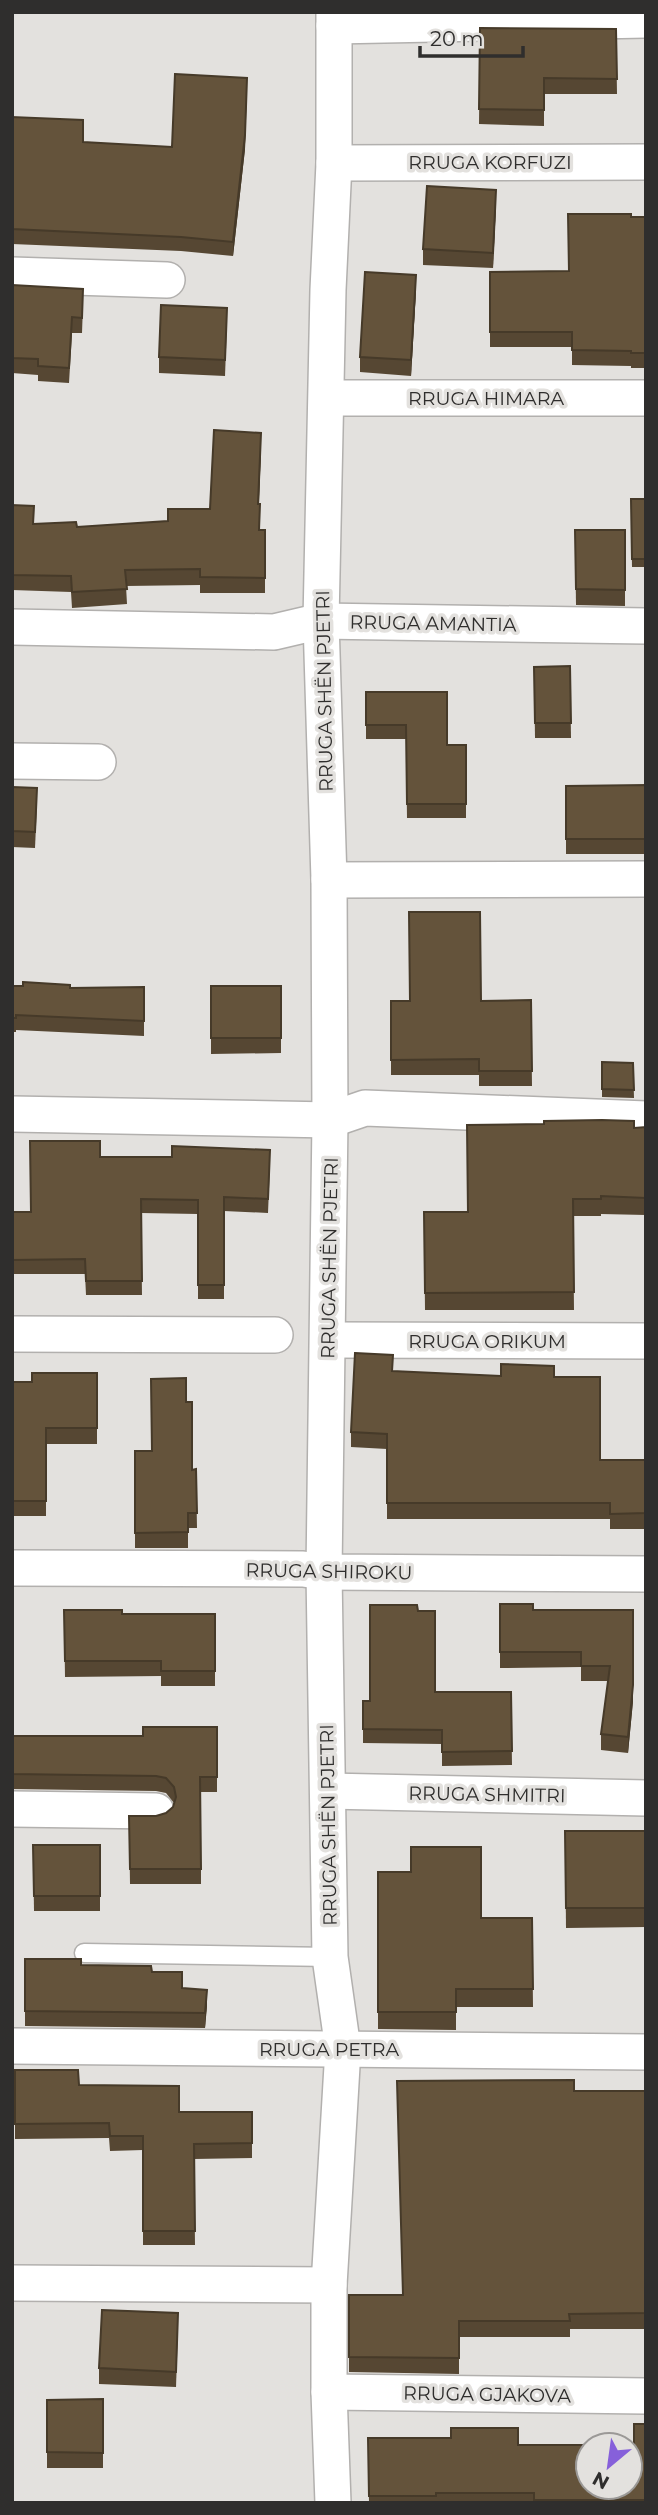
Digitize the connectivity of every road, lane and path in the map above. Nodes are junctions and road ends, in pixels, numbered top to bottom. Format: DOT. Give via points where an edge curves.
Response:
graph roads {
  1 [pos="334,19"];
  2 [pos="646,20"];
  3 [pos="646,162"];
  4 [pos="334,163"];
  5 [pos="12,275"];
  6 [pos="167,280"];
  7 [pos="327,398"];
  8 [pos="646,398"];
  9 [pos="321,621"];
  10 [pos="646,626"];
  11 [pos="12,627"];
  12 [pos="12,761"];
  13 [pos="98,762"];
  14 [pos="646,879"];
  15 [pos="329,880"];
  16 [pos="12,1114"];
  17 [pos="330,1119"];
  18 [pos="646,1119"];
  19 [pos="12,1334"];
  20 [pos="275,1335"];
  21 [pos="328,1340"];
  22 [pos="646,1341"];
  23 [pos="12,1568"];
  24 [pos="302,1570"];
  25 [pos="646,1574"];
  26 [pos="328,1791"];
  27 [pos="646,1798"];
  28 [pos="12,1809"];
  29 [pos="156,1811"];
  30 [pos="84,1953"];
  31 [pos="330,1957"];
  32 [pos="12,2046"];
  33 [pos="343,2049"];
  34 [pos="646,2052"];
  35 [pos="12,2283"];
  36 [pos="329,2285"];
  37 [pos="329,2392"];
  38 [pos="646,2396"];
  39 [pos="333,2503"];
  1 -- 2 [label="street"];
  1 -- 4 [label="street, RRUGA SHËN PJETRI"];
  3 -- 4 [label="street, RRUGA KORFUZI"];
  4 -- 7 [label="street, RRUGA SHËN PJETRI"];
  5 -- 6 [label="street"];
  7 -- 8 [label="street, RRUGA HIMARA"];
  7 -- 9 [label="street, RRUGA SHËN PJETRI"];
  9 -- 10 [label="street, RRUGA AMANTIA"];
  9 -- 11 [label="street, RRUGA AMANTIA" via="274,632"];
  9 -- 15 [label="street, RRUGA SHËN PJETRI"];
  12 -- 13 [label="street"];
  14 -- 15 [label="street"];
  15 -- 17 [label="street, RRUGA SHËN PJETRI"];
  16 -- 17 [label="street"];
  17 -- 18 [label="street" via="365,1108"];
  17 -- 21 [label="street, RRUGA SHËN PJETRI"];
  19 -- 20 [label="street"];
  21 -- 22 [label="street, RRUGA ORIKUM"];
  21 -- 24 [label="street, RRUGA SHËN PJETRI"];
  23 -- 24 [label="street, RRUGA SHIROKU"];
  24 -- 25 [label="street, RRUGA SHIROKU"];
  24 -- 26 [label="street, RRUGA SHËN PJETRI"];
  26 -- 27 [label="street, RRUGA SHMITRI"];
  26 -- 31 [label="street, RRUGA SHËN PJETRI"];
  28 -- 29 [label="street"];
  30 -- 31 [label="lane"];
  31 -- 33 [label="street, RRUGA SHËN PJETRI"];
  32 -- 33 [label="street, RRUGA PETRA"];
  33 -- 34 [label="street, RRUGA PETRA"];
  33 -- 36 [label="street, RRUGA SHËN PJETRI"];
  35 -- 36 [label="street"];
  36 -- 37 [label="street, RRUGA SHËN PJETRI"];
  37 -- 38 [label="street, RRUGA GJAKOVA"];
  37 -- 39 [label="street, RRUGA SHËN PJETRI"];
}
